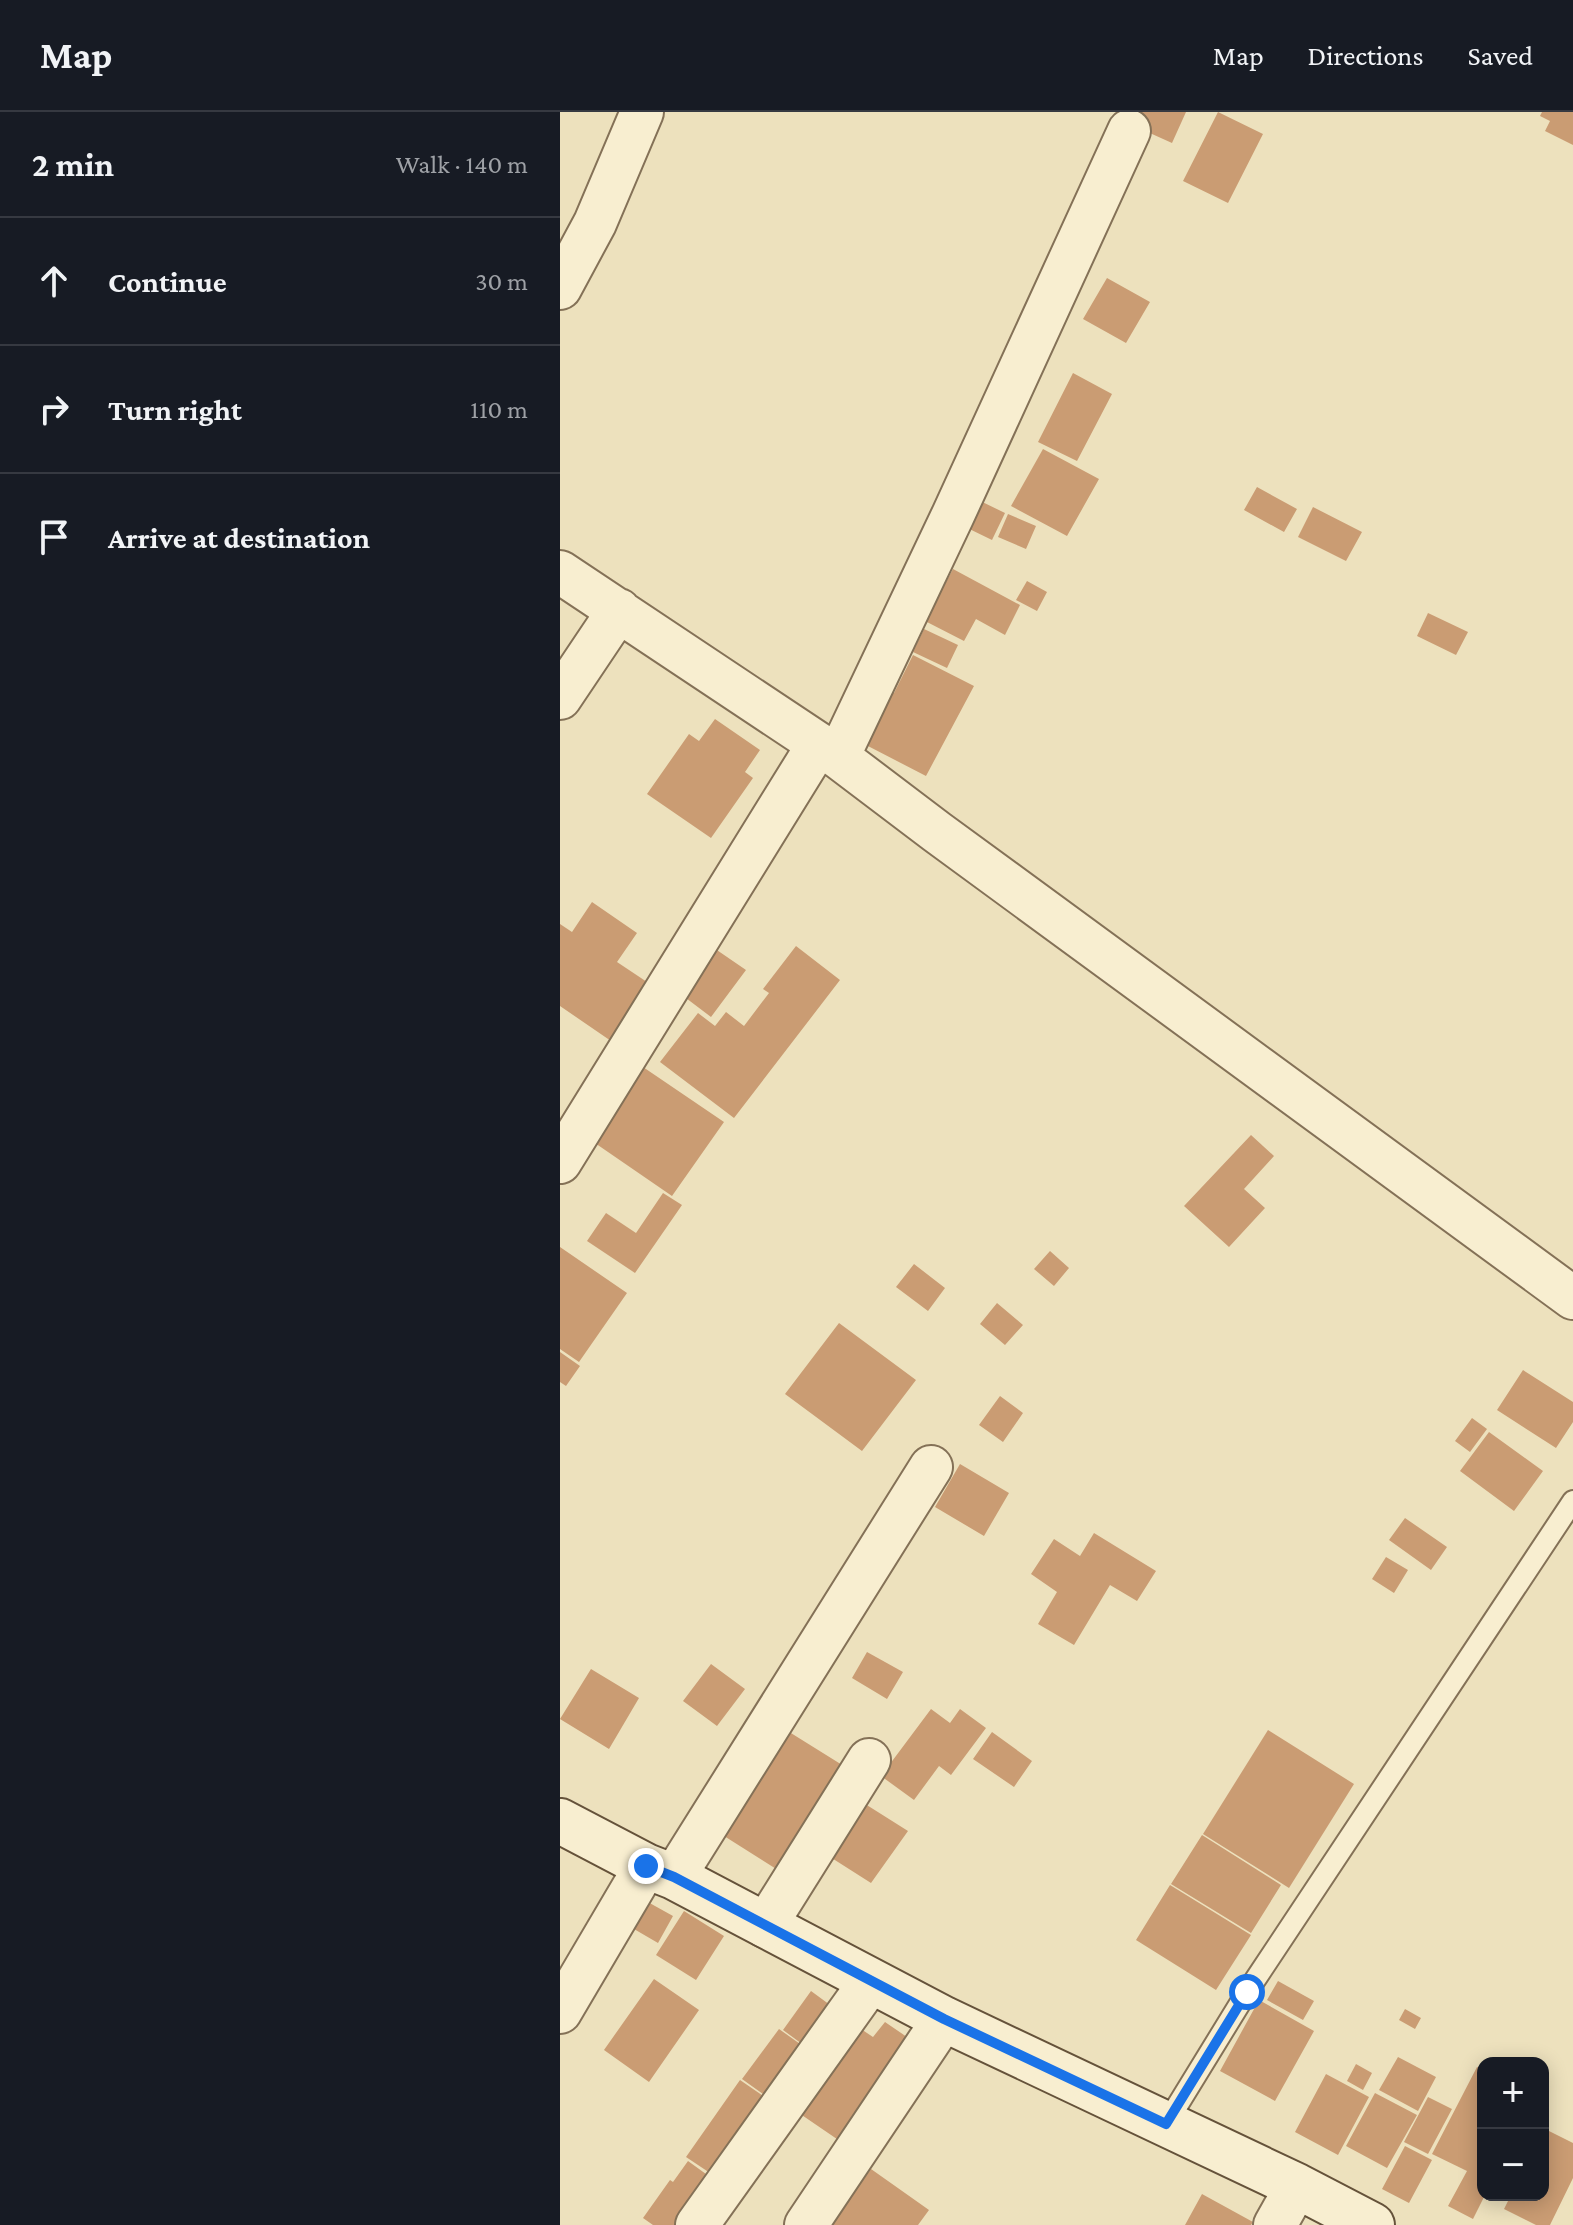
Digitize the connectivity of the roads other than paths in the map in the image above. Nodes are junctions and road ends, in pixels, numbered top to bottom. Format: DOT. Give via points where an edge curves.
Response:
graph roads {
  1 [pos="642,112"];
  2 [pos="1129,131"];
  3 [pos="560,288"];
  4 [pos="560,572"];
  5 [pos="619,610"];
  6 [pos="560,698"];
  7 [pos="828,751"];
  8 [pos="560,1162"];
  9 [pos="1573,1298"];
  10 [pos="931,1467"];
  11 [pos="1573,1501"];
  12 [pos="869,1760"];
  13 [pos="560,1821"];
  14 [pos="660,1872"];
  15 [pos="765,1926"];
  16 [pos="871,1981"];
  17 [pos="560,2012"];
  18 [pos="944,2019"];
  19 [pos="1166,2124"];
  20 [pos="1297,2186"];
  21 [pos="697,2225"];
  22 [pos="806,2225"];
  23 [pos="1275,2225"];
  24 [pos="1372,2225"];
  1 -- 3 [label="street" via="595,223"];
  2 -- 7 [label="street" via="953,515"];
  4 -- 5 [label="street"];
  5 -- 6 [label="street"];
  5 -- 7 [label="street"];
  7 -- 8 [label="street"];
  7 -- 9 [label="street"];
  10 -- 14 [label="street"];
  11 -- 19 [label="lane" via="1247,1992"];
  12 -- 15 [label="street"];
  13 -- 14 [label="main road"];
  14 -- 15 [label="main road"];
  14 -- 17 [label="street"];
  15 -- 16 [label="main road"];
  16 -- 18 [label="main road"];
  16 -- 21 [label="street"];
  18 -- 19 [label="main road"];
  18 -- 22 [label="street"];
  19 -- 20 [label="main road"];
  20 -- 23 [label="street"];
  20 -- 24 [label="main road"];
}
